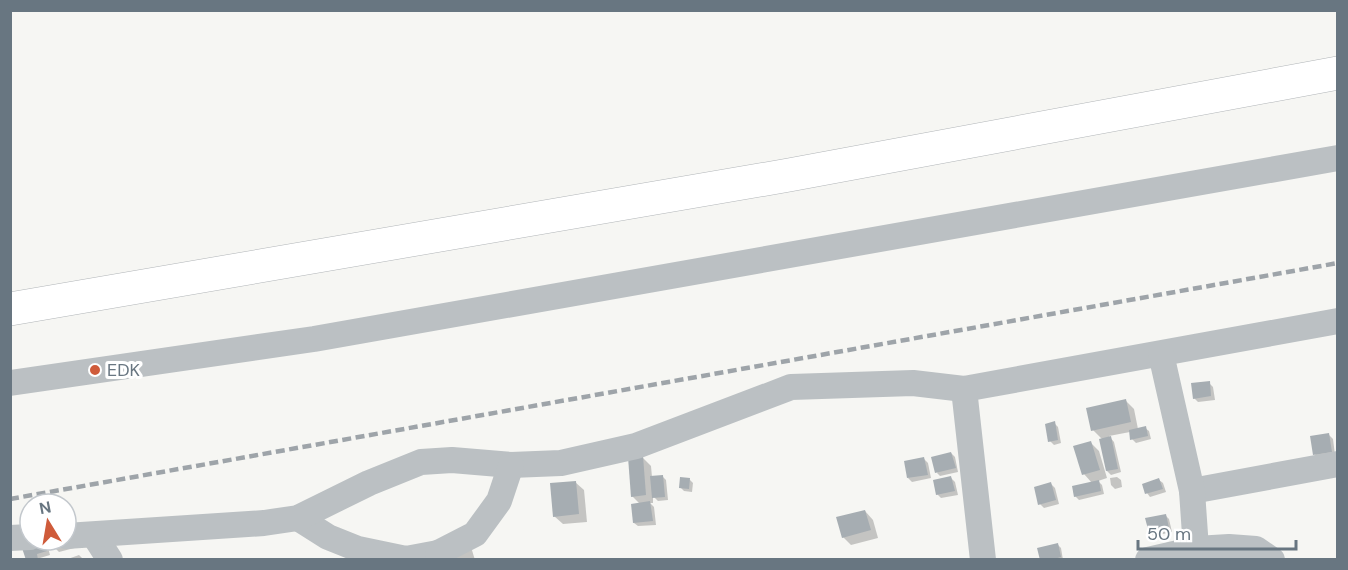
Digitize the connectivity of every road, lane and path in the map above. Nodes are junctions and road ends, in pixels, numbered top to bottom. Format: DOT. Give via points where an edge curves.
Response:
graph roads {
  1 [pos="1338,74"];
  2 [pos="1338,158"];
  3 [pos="10,309"];
  4 [pos="1338,321"];
  5 [pos="1161,354"];
  6 [pos="10,383"];
  7 [pos="964,389"];
  8 [pos="1338,464"];
  9 [pos="511,465"];
  10 [pos="1192,491"];
  11 [pos="298,518"];
  12 [pos="94,535"];
  13 [pos="78,536"];
  14 [pos="1196,549"];
  15 [pos="438,556"];
  16 [pos="407,559"];
  17 [pos="110,560"];
  18 [pos="983,560"];
  19 [pos="1148,560"];
  20 [pos="1272,560"];
  1 -- 3 [label="highway" via="789,175"];
  2 -- 6 [label="street" via="326,337"];
  4 -- 5 [label="street"];
  5 -- 7 [label="street"];
  5 -- 10 [label="street"];
  7 -- 9 [label="street" via="913,383 791,387 636,446 561,463"];
  7 -- 18 [label="street"];
  8 -- 10 [label="street"];
  9 -- 11 [label="street" via="452,460 421,462"];
  9 -- 15 [label="street" via="499,501 475,534"];
  10 -- 14 [label="street"];
  11 -- 12 [label="street"];
  11 -- 16 [label="street" via="328,537 358,549"];
  12 -- 13 [label="street"];
  12 -- 17 [label="street"];
  14 -- 19 [label="street"];
  14 -- 20 [label="street" via="1256,549"];
  15 -- 16 [label="street"];
}
